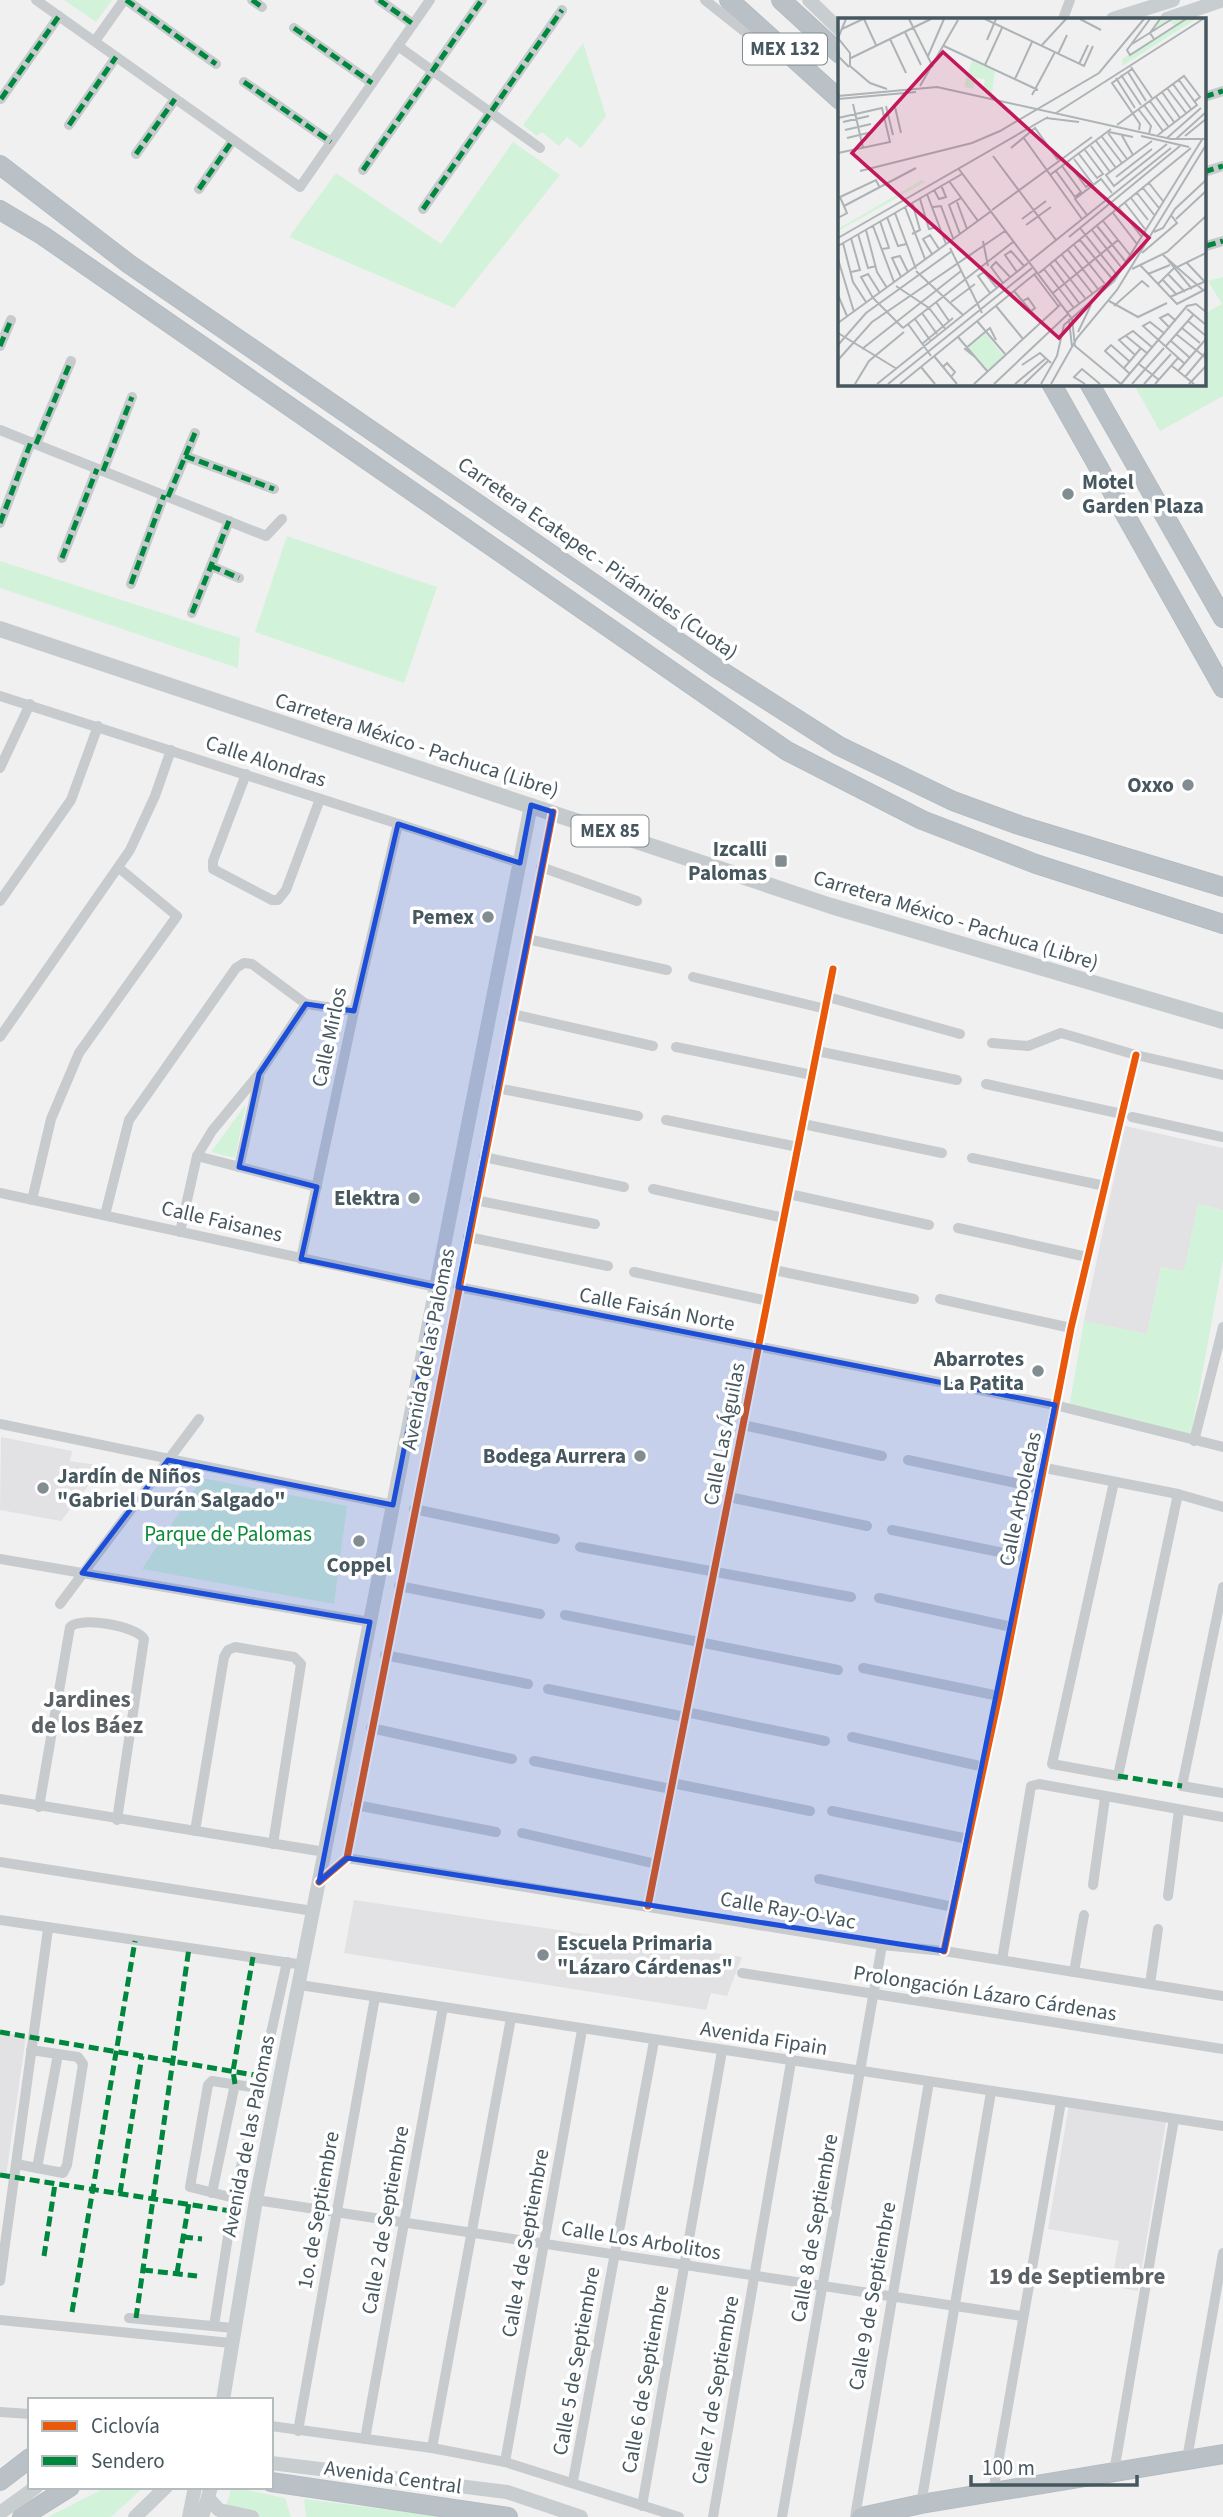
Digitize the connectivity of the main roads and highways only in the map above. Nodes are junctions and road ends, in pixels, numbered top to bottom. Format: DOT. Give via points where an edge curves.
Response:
graph roads {
  1 [pos="729,0"];
  2 [pos="781,0"];
  3 [pos="808,0"];
  4 [pos="1173,0"];
  5 [pos="1223,0"];
  6 [pos="1115,18"];
  7 [pos="1170,18"];
  8 [pos="838,28"];
  9 [pos="838,52"];
  10 [pos="838,98"];
  11 [pos="0,165"];
  12 [pos="0,210"];
  13 [pos="1052,385"];
  14 [pos="1090,385"];
  15 [pos="1192,564"];
  16 [pos="1223,594"];
  17 [pos="1223,618"];
  18 [pos="0,629"];
  19 [pos="1223,688"];
  20 [pos="531,805"];
  21 [pos="1223,887"];
  22 [pos="1223,924"];
  23 [pos="1223,1021"];
  24 [pos="223,2398"];
  25 [pos="1223,2454"];
  26 [pos="28,2460"];
  27 [pos="273,2463"];
  28 [pos="28,2470"];
  29 [pos="0,2481"];
  30 [pos="273,2483"];
  31 [pos="33,2489"];
  32 [pos="67,2489"];
  33 [pos="164,2489"];
  34 [pos="195,2489"];
  35 [pos="0,2491"];
  36 [pos="209,2493"];
  37 [pos="0,2513"];
  38 [pos="22,2517"];
  39 [pos="135,2517"];
  40 [pos="189,2517"];
  41 [pos="202,2517"];
  42 [pos="252,2517"];
  43 [pos="508,2517"];
  44 [pos="581,2517"];
  45 [pos="861,2517"];
  1 -- 10 [label="highway, MEX 132"];
  2 -- 9 [label="highway, MEX 132"];
  3 -- 8 [label="main road"];
  4 -- 6 [label="main road"];
  5 -- 7 [label="main road"];
  11 -- 21 [label="highway, Carretera Ecatepec - Pirámides (Cuota)" via="129,264 715,667 839,746 953,801"];
  12 -- 22 [label="highway" via="787,751 922,820 1035,864"];
  13 -- 19 [label="highway"];
  14 -- 15 [label="highway"];
  15 -- 16 [label="highway"];
  15 -- 17 [label="highway"];
  18 -- 20 [label="main road, Carretera México - Pachuca (Libre) / MEX 85"];
  20 -- 23 [label="main road, Carretera México - Pachuca (Libre) / MEX 85" via="831,906"];
  20 -- 24 [label="main road, Avenida de las Palomas" via="256,2200"];
  25 -- 45 [label="highway"];
  26 -- 29 [label="highway"];
  27 -- 44 [label="main road" via="507,2492"];
  28 -- 35 [label="highway"];
  30 -- 43 [label="highway, Avenida Central"];
  31 -- 37 [label="main road"];
  32 -- 38 [label="highway"];
  33 -- 39 [label="main road"];
  34 -- 40 [label="main road"];
  36 -- 41 [label="main road"];
  36 -- 42 [label="main road" via="219,2510"];
}
